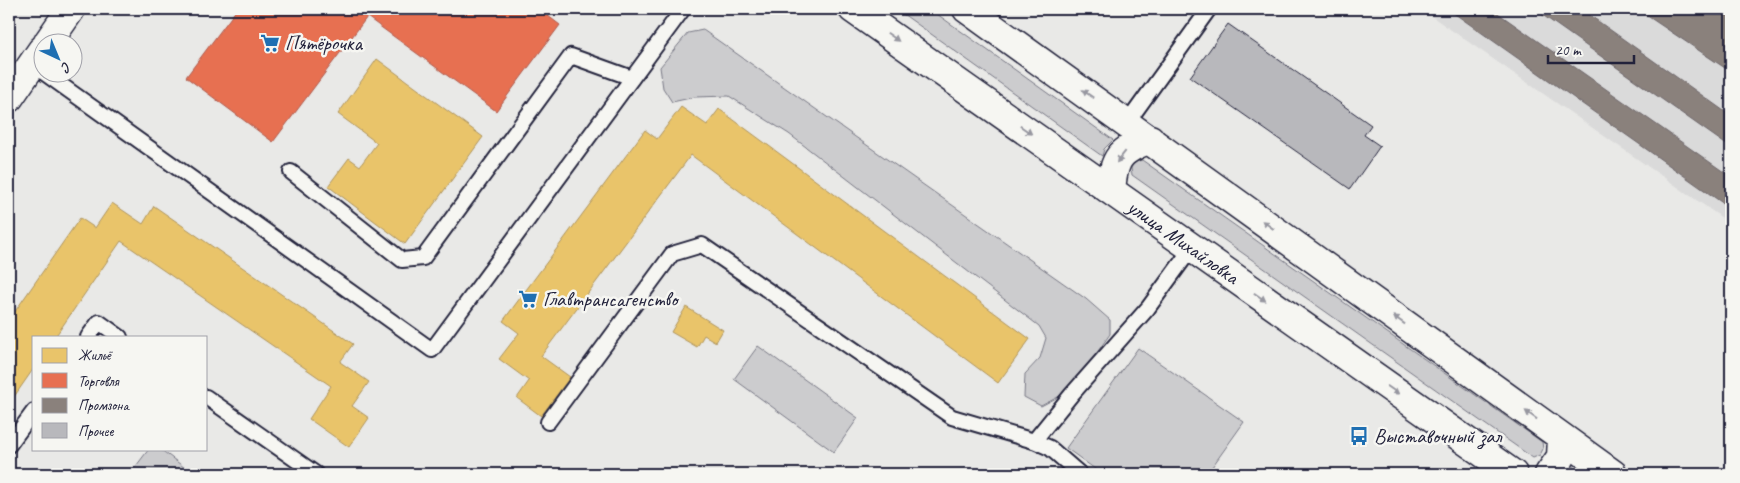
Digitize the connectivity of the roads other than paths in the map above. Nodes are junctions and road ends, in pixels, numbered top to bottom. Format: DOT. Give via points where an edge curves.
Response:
graph roads {
  1 [pos="70,9"];
  2 [pos="683,9"];
  3 [pos="853,9"];
  4 [pos="967,9"];
  5 [pos="1210,9"];
  6 [pos="55,32"];
  7 [pos="32,74"];
  8 [pos="632,78"];
  9 [pos="63,82"];
  10 [pos="9,98"];
  11 [pos="1128,123"];
  12 [pos="1150,139"];
  13 [pos="291,172"];
  14 [pos="1111,190"];
  15 [pos="1191,249"];
  16 [pos="89,336"];
  17 [pos="119,336"];
  18 [pos="208,398"];
  19 [pos="32,414"];
  20 [pos="548,422"];
  21 [pos="1562,438"];
  22 [pos="1034,441"];
  23 [pos="9,445"];
  24 [pos="316,474"];
  25 [pos="1080,474"];
  26 [pos="1512,474"];
  27 [pos="1549,474"];
  28 [pos="1614,474"];
  1 -- 6 [label="main road"];
  2 -- 8 [label="lane"];
  3 -- 14 [label="main road, улица Михайловка, one-way"];
  11 -- 4 [label="main road, one-way"];
  5 -- 11 [label="lane"];
  7 -- 10 [label="main road"];
  8 -- 9 [label="lane" via="432,350"];
  8 -- 13 [label="lane" via="571,56 422,258 402,260"];
  11 -- 12 [label="main road"];
  12 -- 14 [label="main road, one-way" via="1128,148 1113,166"];
  21 -- 12 [label="main road, one-way"];
  14 -- 15 [label="main road, улица Михайловка"];
  15 -- 22 [label="lane" via="1148,308"];
  15 -- 26 [label="main road, улица Михайловка, one-way"];
  16 -- 17 [label="lane" via="99,322"];
  18 -- 24 [label="lane"];
  19 -- 23 [label="lane"];
  20 -- 22 [label="lane" via="672,254 702,244 952,417"];
  21 -- 27 [label="main road" via="1561,457"];
  21 -- 28 [label="main road"];
  22 -- 25 [label="lane" via="1050,448"];
}
